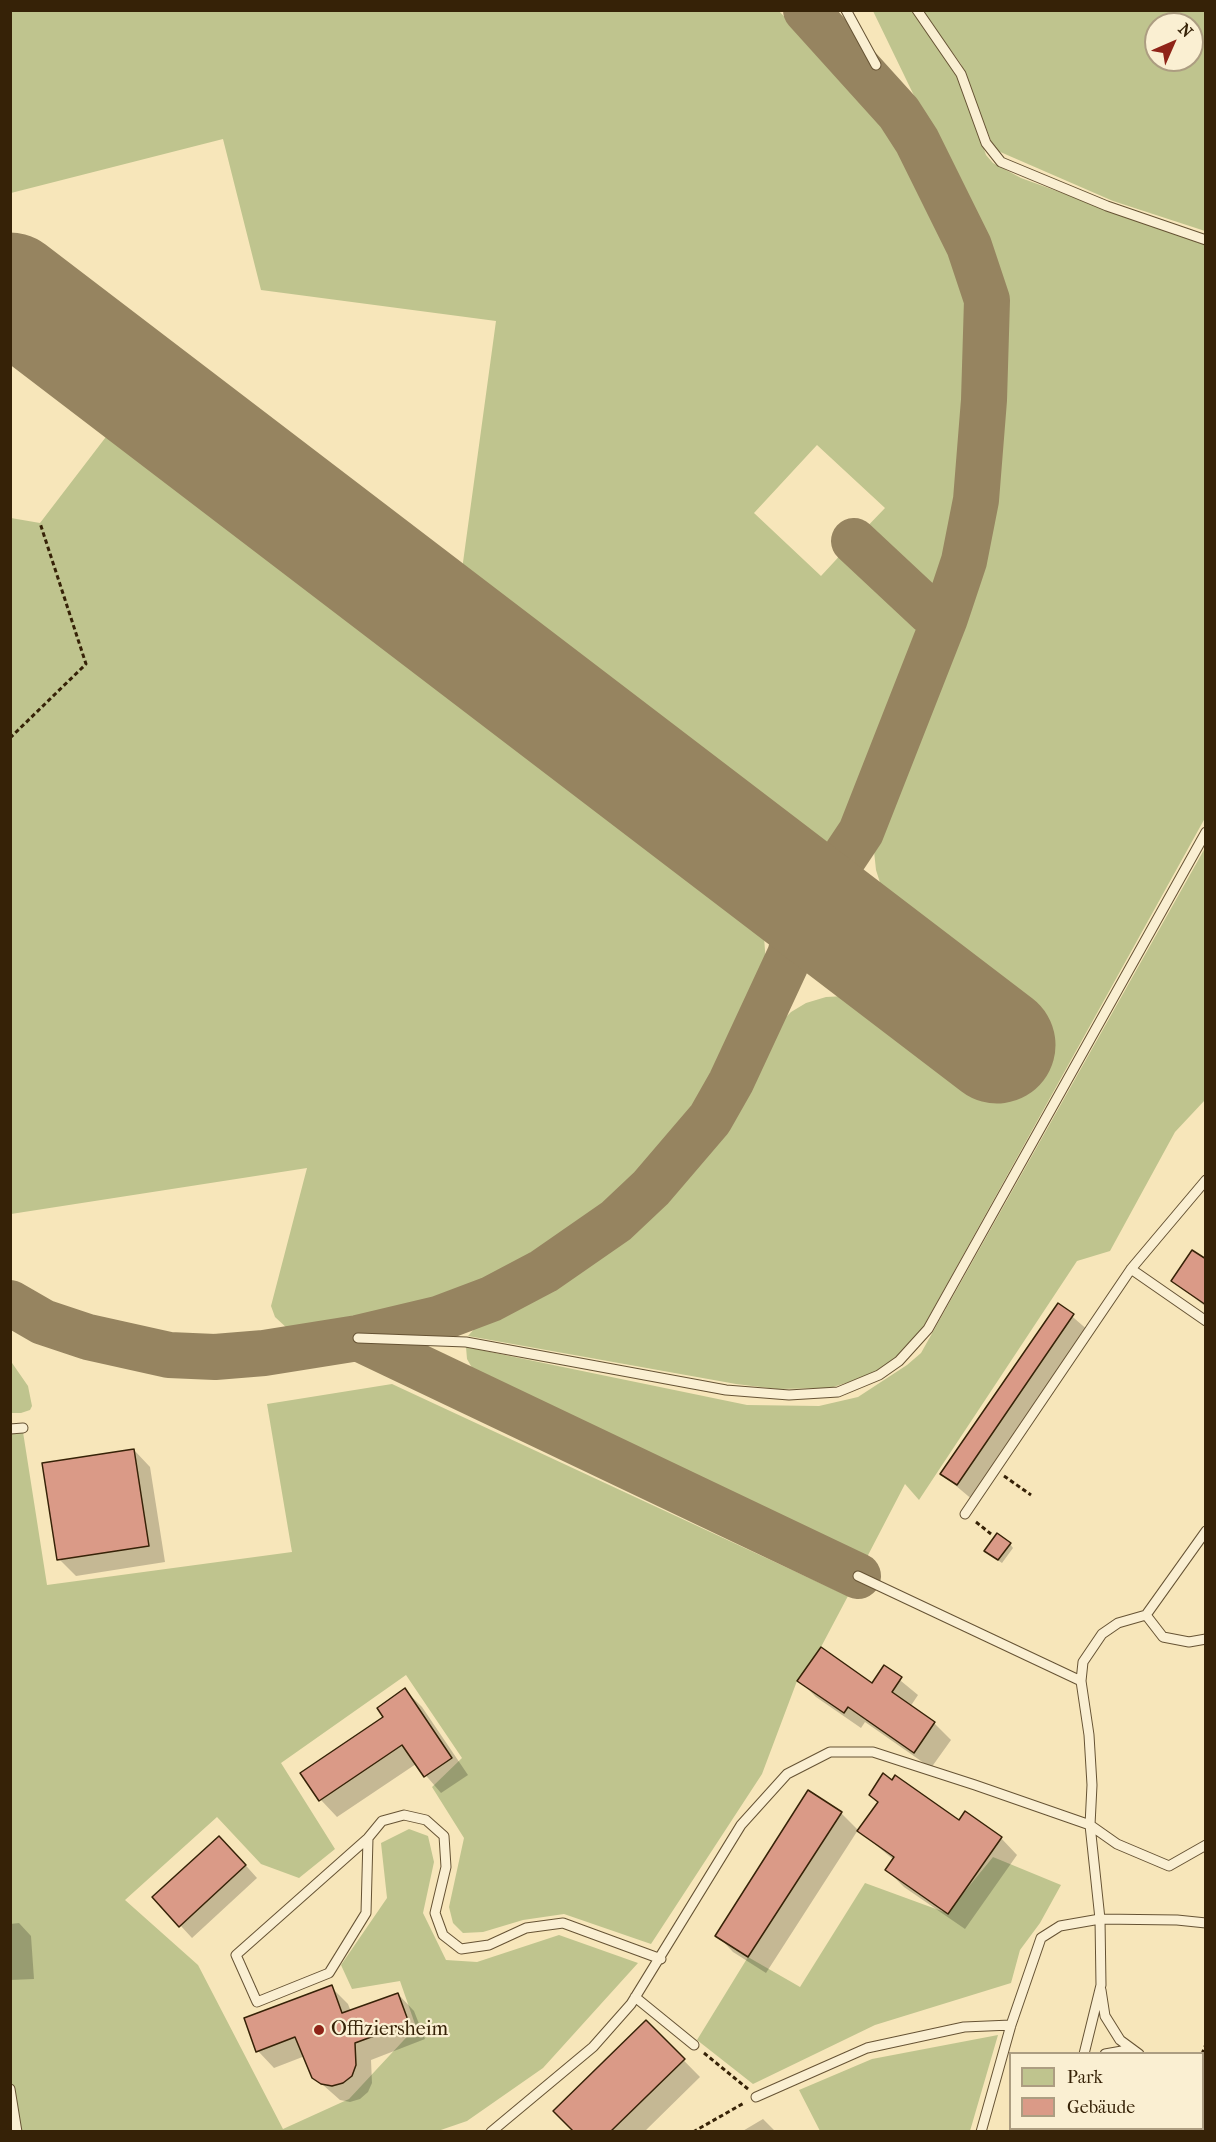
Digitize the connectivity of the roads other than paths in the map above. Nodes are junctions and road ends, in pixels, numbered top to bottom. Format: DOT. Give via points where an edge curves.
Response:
graph roads {
  1 [pos="846,10"];
  2 [pos="917,10"];
  3 [pos="876,65"];
  4 [pos="1206,240"];
  5 [pos="1206,832"];
  6 [pos="1206,1180"];
  7 [pos="1131,1269"];
  8 [pos="1206,1320"];
  9 [pos="358,1338"];
  10 [pos="23,1428"];
  11 [pos="10,1429"];
  12 [pos="965,1514"];
  13 [pos="1206,1531"];
  14 [pos="858,1576"];
  15 [pos="1146,1615"];
  16 [pos="1206,1639"];
  17 [pos="1080,1681"];
  18 [pos="1090,1825"];
  19 [pos="368,1838"];
  20 [pos="1206,1845"];
  21 [pos="1100,1919"];
  22 [pos="1206,1923"];
  23 [pos="660,1959"];
  24 [pos="1101,1985"];
  25 [pos="635,1997"];
  26 [pos="1011,2025"];
  27 [pos="694,2045"];
  28 [pos="1084,2052"];
  29 [pos="1136,2052"];
  30 [pos="10,2089"];
  31 [pos="756,2097"];
  32 [pos="16,2132"];
  33 [pos="491,2132"];
  34 [pos="981,2132"];
  1 -- 3 [label="lane"];
  2 -- 4 [label="lane" via="961,74 986,143 1001,162 1107,206"];
  5 -- 9 [label="lane" via="928,1329 899,1361 879,1376 838,1392 789,1395 726,1390 466,1342"];
  6 -- 7 [label="lane"];
  7 -- 8 [label="lane"];
  7 -- 12 [label="lane"];
  10 -- 11 [label="lane"];
  13 -- 15 [label="lane"];
  14 -- 17 [label="lane"];
  15 -- 16 [label="lane" via="1163,1636 1189,1642"];
  15 -- 17 [label="lane" via="1118,1623 1102,1634 1083,1662"];
  17 -- 18 [label="lane" via="1089,1735"];
  18 -- 20 [label="lane" via="1117,1844 1170,1866"];
  18 -- 21 [label="lane"];
  18 -- 23 [label="lane" via="873,1752 831,1752 787,1774 741,1825"];
  19 -- 19 [label="lane" via="236,1955 257,2002 329,1973 366,1913"];
  19 -- 23 [label="lane" via="382,1821 404,1815 426,1820 444,1836 446,1866 435,1913 443,1935 461,1948 489,1945 526,1928 563,1923"];
  21 -- 22 [label="lane"];
  21 -- 24 [label="lane"];
  21 -- 26 [label="lane" via="1060,1926 1041,1938"];
  23 -- 25 [label="lane"];
  24 -- 28 [label="lane"];
  24 -- 29 [label="lane" via="1105,2016 1120,2040"];
  25 -- 27 [label="lane"];
  25 -- 33 [label="lane" via="593,2047"];
  26 -- 31 [label="lane" via="964,2027 867,2048"];
  26 -- 34 [label="lane"];
  30 -- 32 [label="lane"];
}
